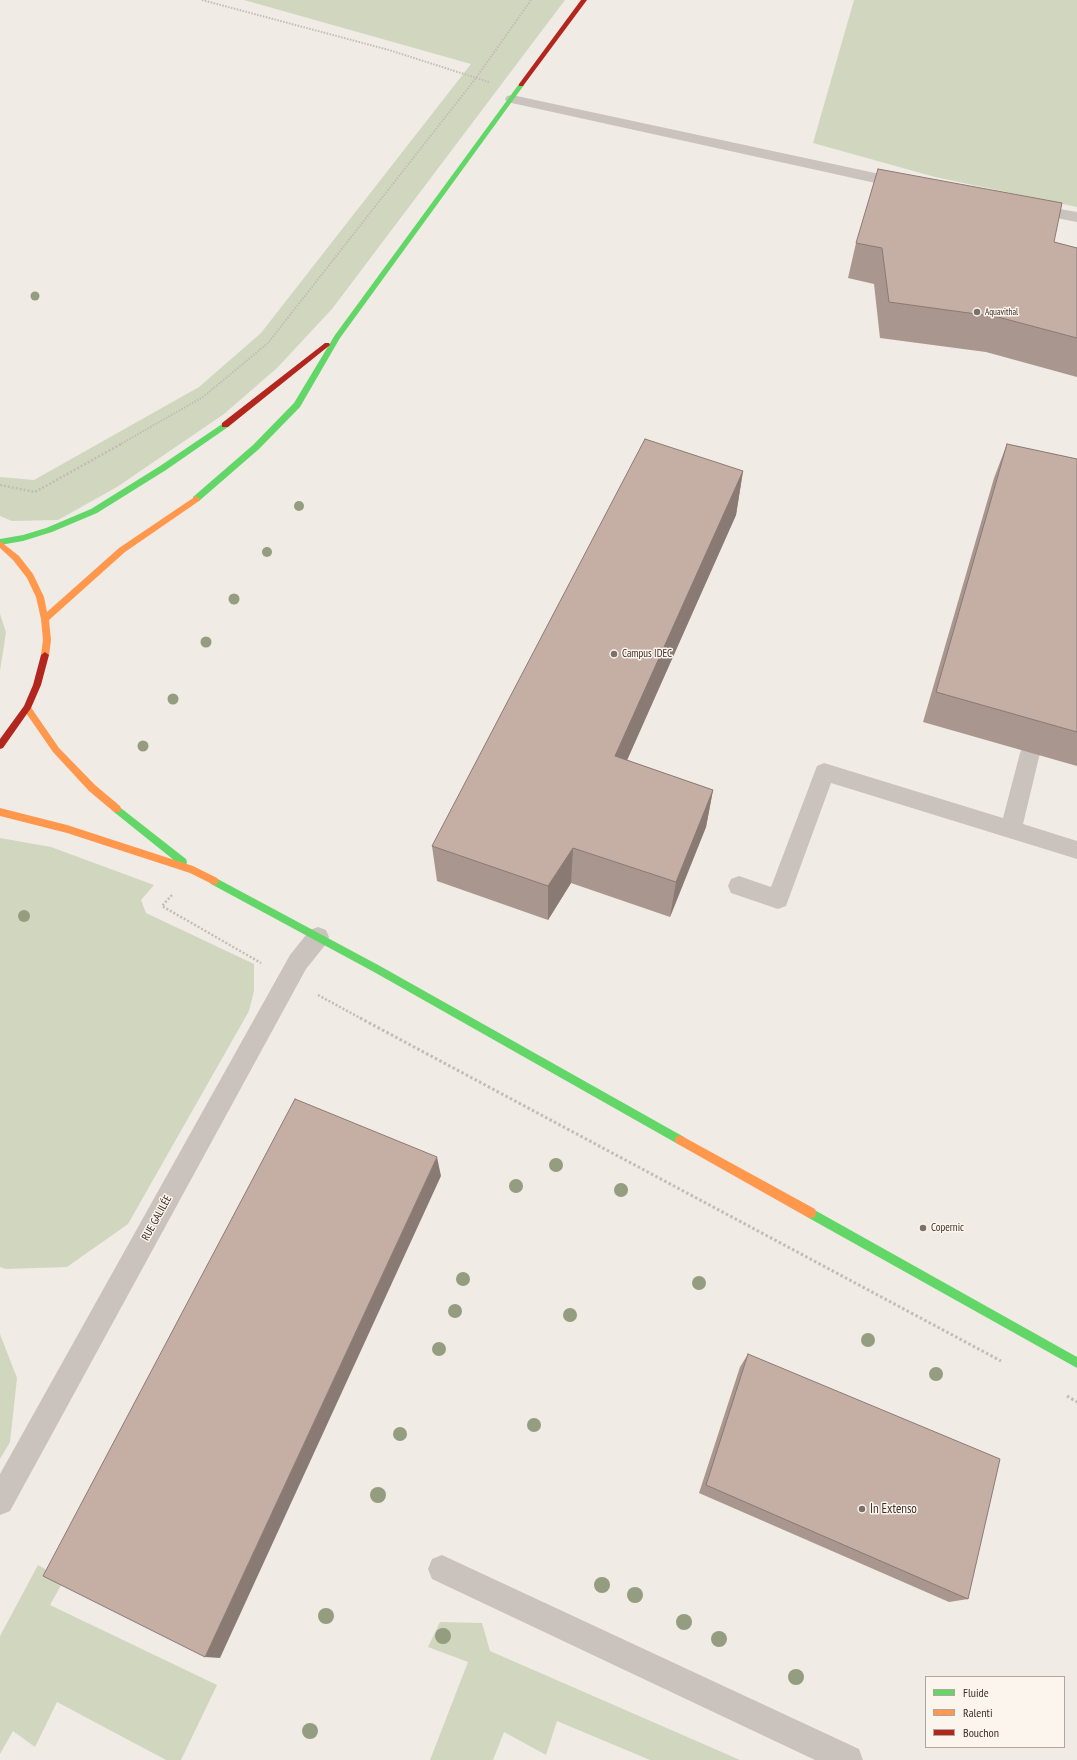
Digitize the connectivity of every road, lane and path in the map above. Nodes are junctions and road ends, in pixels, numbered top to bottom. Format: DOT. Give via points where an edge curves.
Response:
graph roads {
  1 [pos="202,0"];
  2 [pos="531,0"];
  3 [pos="584,0"];
  4 [pos="476,78"];
  5 [pos="512,99"];
  6 [pos="920,187"];
  7 [pos="1018,206"];
  8 [pos="1077,217"];
  9 [pos="337,337"];
  10 [pos="0,485"];
  11 [pos="0,543"];
  12 [pos="45,619"];
  13 [pos="27,708"];
  14 [pos="0,746"];
  15 [pos="1030,753"];
  16 [pos="0,812"];
  17 [pos="1011,829"];
  18 [pos="1077,850"];
  19 [pos="193,870"];
  20 [pos="739,886"];
  21 [pos="318,937"];
  22 [pos="289,979"];
  23 [pos="1002,1362"];
  24 [pos="1077,1363"];
  25 [pos="1064,1395"];
  26 [pos="1077,1402"];
  27 [pos="0,1501"];
  28 [pos="442,1569"];
  29 [pos="848,1760"];
  1 -- 4 [label="path" via="389,50"];
  2 -- 4 [label="path"];
  3 -- 5 [label="street"];
  4 -- 5 [label="path" via="490,82"];
  4 -- 10 [label="path" via="268,343 203,397 35,492"];
  5 -- 6 [label="street" via="766,156"];
  5 -- 9 [label="street"];
  7 -- 8 [label="street"];
  9 -- 11 [label="street" via="223,427 94,511 49,530"];
  9 -- 12 [label="street" via="296,405 256,447 198,497 122,550"];
  11 -- 12 [label="street" via="30,576 40,597"];
  12 -- 13 [label="street" via="47,640 44,663 38,685"];
  13 -- 14 [label="street"];
  13 -- 19 [label="street" via="56,750 92,788"];
  15 -- 17 [label="street"];
  16 -- 19 [label="street" via="67,829"];
  17 -- 18 [label="street"];
  17 -- 20 [label="street" via="824,772 778,899"];
  19 -- 21 [label="street"];
  19 -- 22 [label="path" via="162,906"];
  21 -- 22 [label="street, RUE GALILÉE" via="298,962"];
  21 -- 24 [label="street"];
  22 -- 23 [label="path"];
  22 -- 27 [label="street, RUE GALILÉE"];
  25 -- 26 [label="path"];
  28 -- 29 [label="street"];
}
